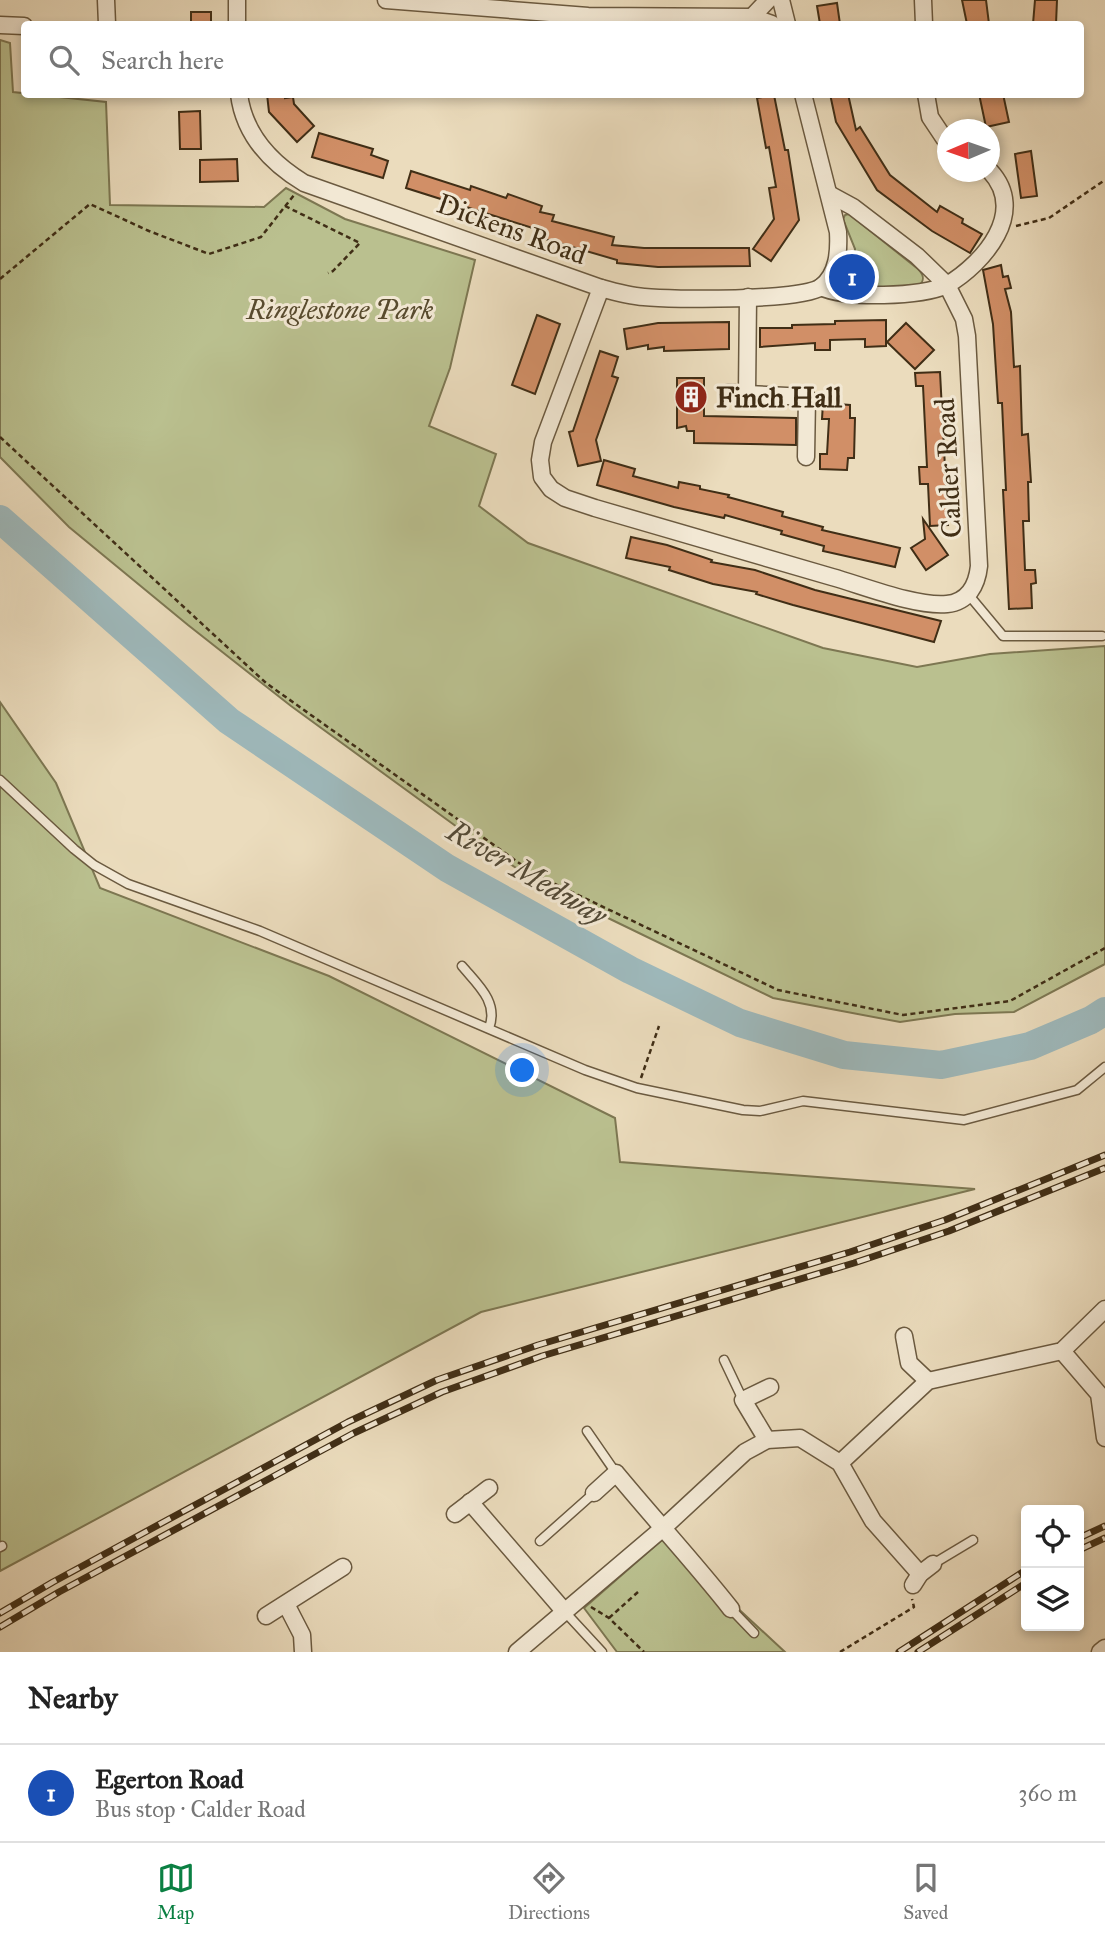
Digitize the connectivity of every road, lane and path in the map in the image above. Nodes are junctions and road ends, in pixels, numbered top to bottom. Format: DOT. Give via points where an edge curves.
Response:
graph roads {
  1 [pos="106,0"];
  2 [pos="237,0"];
  3 [pos="386,0"];
  4 [pos="768,0"];
  5 [pos="781,0"];
  6 [pos="923,0"];
  7 [pos="752,17"];
  8 [pos="107,21"];
  9 [pos="237,21"];
  10 [pos="763,21"];
  11 [pos="786,21"];
  12 [pos="924,21"];
  13 [pos="0,25"];
  14 [pos="21,26"];
  15 [pos="240,98"];
  16 [pos="804,98"];
  17 [pos="927,98"];
  18 [pos="937,128"];
  19 [pos="1105,180"];
  20 [pos="998,182"];
  21 [pos="304,183"];
  22 [pos="829,194"];
  23 [pos="285,206"];
  24 [pos="998,230"];
  25 [pos="328,273"];
  26 [pos="0,279"];
  27 [pos="947,285"];
  28 [pos="821,287"];
  29 [pos="601,288"];
  30 [pos="748,296"];
  31 [pos="728,393"];
  32 [pos="747,394"];
  33 [pos="0,437"];
  34 [pos="806,457"];
  35 [pos="968,594"];
  36 [pos="1102,636"];
  37 [pos="0,780"];
  38 [pos="1105,948"];
  39 [pos="462,966"];
  40 [pos="659,1026"];
  41 [pos="489,1028"];
  42 [pos="1105,1066"];
  43 [pos="637,1088"];
  44 [pos="1105,1309"];
  45 [pos="905,1336"];
  46 [pos="1062,1351"];
  47 [pos="724,1360"];
  48 [pos="928,1381"];
  49 [pos="770,1387"];
  50 [pos="743,1400"];
  51 [pos="587,1431"];
  52 [pos="1105,1438"];
  53 [pos="766,1440"];
  54 [pos="840,1463"];
  55 [pos="616,1474"];
  56 [pos="489,1488"];
  57 [pos="594,1493"];
  58 [pos="470,1502"];
  59 [pos="455,1514"];
  60 [pos="662,1529"];
  61 [pos="974,1540"];
  62 [pos="540,1541"];
  63 [pos="343,1567"];
  64 [pos="922,1574"];
  65 [pos="638,1592"];
  66 [pos="582,1597"];
  67 [pos="286,1604"];
  68 [pos="732,1609"];
  69 [pos="565,1612"];
  70 [pos="266,1616"];
  71 [pos="609,1618"];
  72 [pos="754,1633"];
  73 [pos="1105,1648"];
  74 [pos="303,1652"];
  75 [pos="517,1652"];
  76 [pos="602,1652"];
  77 [pos="644,1652"];
  78 [pos="840,1652"];
  79 [pos="1100,1652"];
  1 -- 8 [label="street"];
  2 -- 9 [label="street"];
  3 -- 7 [label="street" via="589,16"];
  4 -- 7 [label="street"];
  5 -- 11 [label="street"];
  6 -- 12 [label="street"];
  7 -- 10 [label="street"];
  13 -- 14 [label="street"];
  15 -- 21 [label="street, Dickens Road" via="257,141 274,161"];
  16 -- 22 [label="street"];
  17 -- 18 [label="street"];
  19 -- 24 [label="path" via="1049,218"];
  20 -- 24 [label="street" via="1004,197"];
  21 -- 23 [label="path"];
  21 -- 29 [label="street, Dickens Road"];
  22 -- 27 [label="street, Calder Road" via="917,256"];
  22 -- 28 [label="street" via="838,255"];
  23 -- 25 [label="path" via="360,243"];
  23 -- 26 [label="path" via="261,237 209,254 90,204"];
  24 -- 27 [label="street" via="980,260"];
  27 -- 28 [label="street" via="925,292 837,294"];
  27 -- 35 [label="street, Calder Road" via="964,319 968,345 979,566"];
  28 -- 30 [label="street, Dickens Road" via="793,295"];
  29 -- 30 [label="street, Dickens Road" via="646,298"];
  29 -- 35 [label="street" via="543,442 540,470 551,489 595,508 914,600 948,604"];
  30 -- 32 [label="street"];
  31 -- 32 [label="street"];
  32 -- 34 [label="street" via="807,397"];
  33 -- 38 [label="path" via="266,683 513,859 536,875 778,990 903,1015 1010,1002"];
  35 -- 36 [label="lane" via="1003,636"];
  37 -- 41 [label="lane" via="74,849 120,880 260,931"];
  39 -- 41 [label="lane" via="491,1005"];
  40 -- 43 [label="path"];
  41 -- 43 [label="lane"];
  42 -- 43 [label="lane" via="1076,1090 964,1120 803,1101 755,1111"];
  44 -- 46 [label="street"];
  45 -- 48 [label="street" via="909,1363"];
  46 -- 48 [label="street"];
  46 -- 52 [label="street" via="1099,1394"];
  47 -- 50 [label="lane"];
  48 -- 54 [label="street"];
  49 -- 50 [label="street"];
  50 -- 53 [label="street"];
  51 -- 55 [label="lane"];
  53 -- 54 [label="street" via="800,1438"];
  53 -- 60 [label="street" via="745,1452"];
  54 -- 64 [label="street" via="873,1521"];
  55 -- 57 [label="street"];
  55 -- 60 [label="street"];
  56 -- 58 [label="street"];
  57 -- 62 [label="lane"];
  58 -- 59 [label="street"];
  58 -- 69 [label="street"];
  60 -- 66 [label="street"];
  60 -- 68 [label="street"];
  61 -- 64 [label="lane"];
  63 -- 67 [label="street"];
  64 -- 78 [label="path" via="914,1607"];
  65 -- 71 [label="path"];
  66 -- 69 [label="street"];
  66 -- 71 [label="path"];
  67 -- 70 [label="street"];
  67 -- 74 [label="street" via="302,1636"];
  68 -- 72 [label="lane"];
  69 -- 75 [label="street"];
  69 -- 76 [label="lane"];
  71 -- 77 [label="path"];
  73 -- 79 [label="street"];
}
